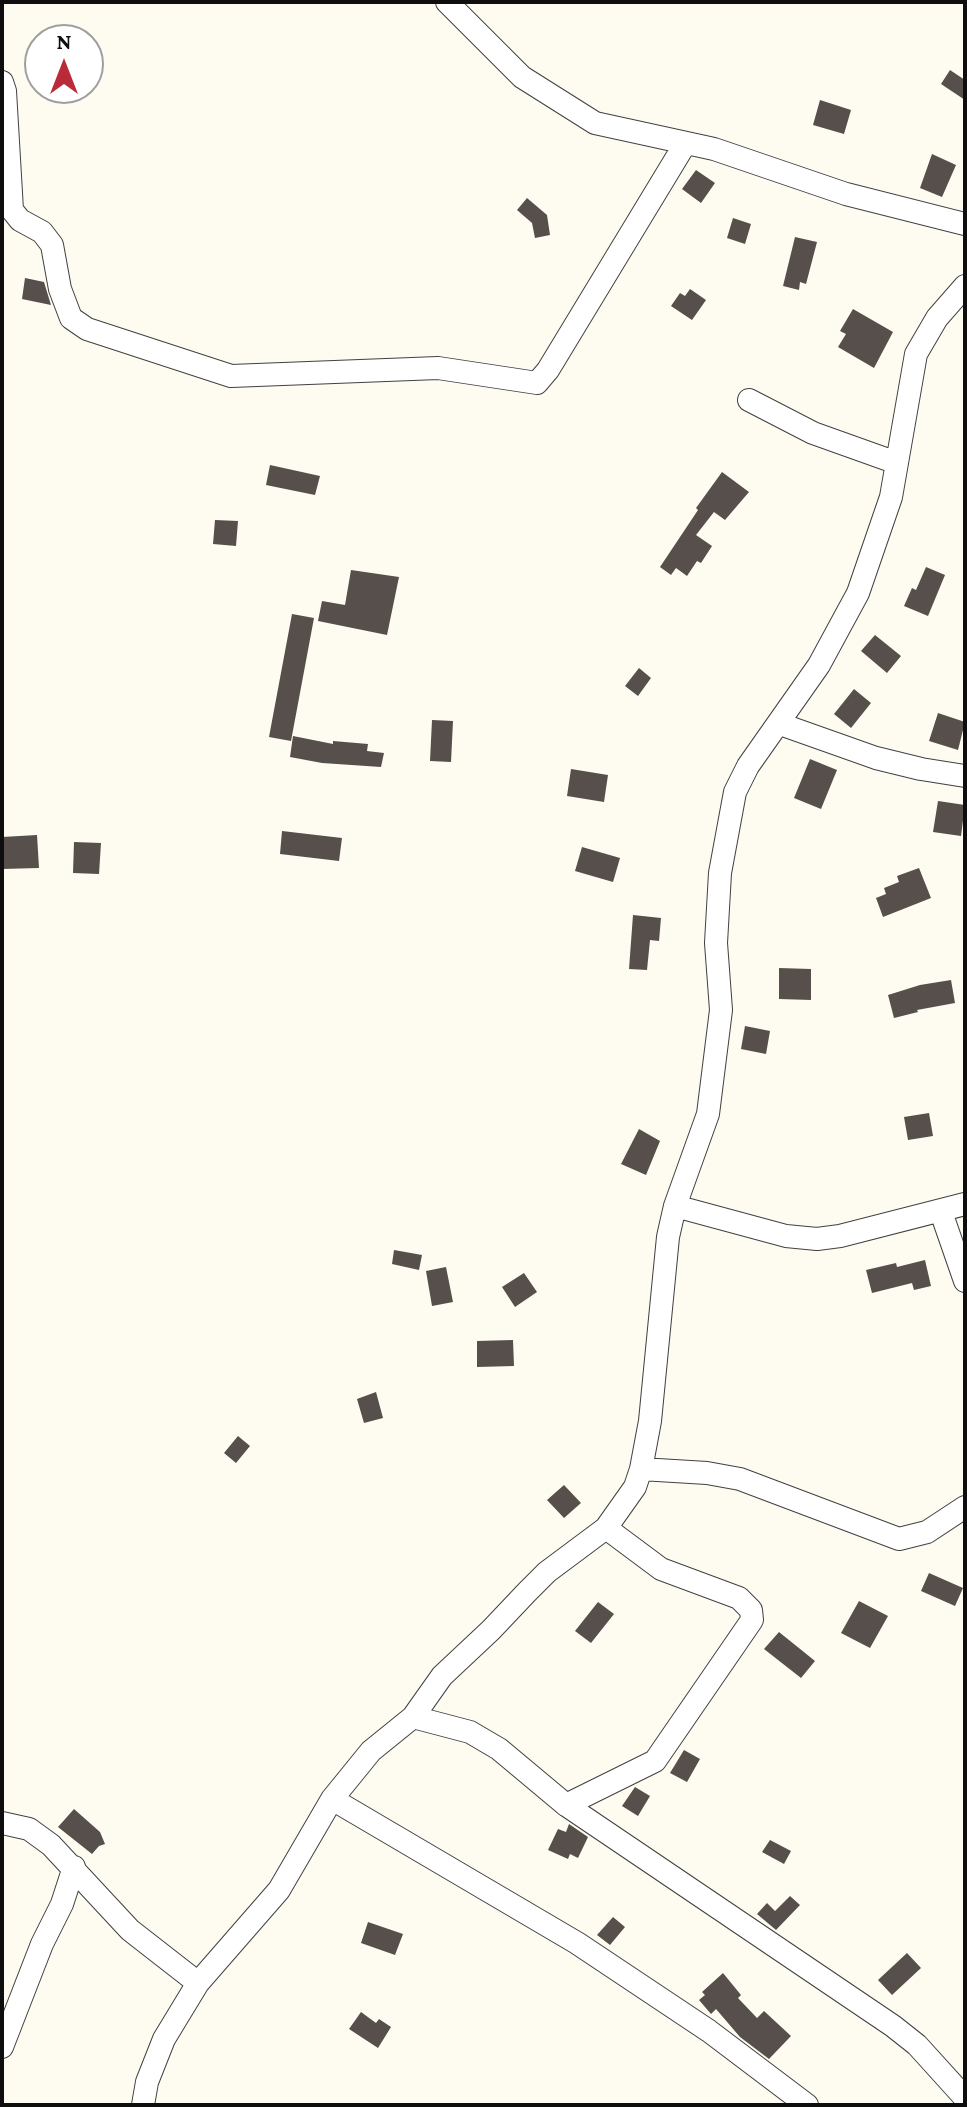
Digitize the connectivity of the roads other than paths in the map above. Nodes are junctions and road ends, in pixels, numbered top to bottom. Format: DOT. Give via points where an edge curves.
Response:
graph roads {
  1 [pos="447,2"];
  2 [pos="2,82"];
  3 [pos="685,144"];
  4 [pos="965,224"];
  5 [pos="965,286"];
  6 [pos="749,400"];
  7 [pos="897,463"];
  8 [pos="780,724"];
  9 [pos="965,776"];
  10 [pos="965,1204"];
  11 [pos="675,1206"];
  12 [pos="941,1212"];
  13 [pos="965,1281"];
  14 [pos="641,1469"];
  15 [pos="965,1507"];
  16 [pos="606,1528"];
  17 [pos="413,1717"];
  18 [pos="332,1799"];
  19 [pos="566,1805"];
  20 [pos="2,1823"];
  21 [pos="74,1867"];
  22 [pos="198,1983"];
  23 [pos="2,2047"];
  24 [pos="965,2098"];
  25 [pos="143,2105"];
  26 [pos="807,2105"];
  1 -- 3 [label="street" via="522,77 575,113 595,123"];
  2 -- 3 [label="street" via="12,210 48,237 71,318 87,329 231,376 438,368 537,383"];
  3 -- 4 [label="street"];
  5 -- 7 [label="street" via="937,318 916,354"];
  6 -- 7 [label="street" via="813,433"];
  7 -- 8 [label="street" via="891,497 858,593"];
  8 -- 9 [label="street" via="876,758"];
  8 -- 11 [label="street" via="740,778 723,845 716,943 719,1040 708,1114"];
  10 -- 12 [label="street"];
  11 -- 12 [label="street" via="786,1236 817,1239"];
  11 -- 14 [label="street"];
  12 -- 13 [label="street"];
  14 -- 15 [label="street" via="740,1479 899,1539 927,1532"];
  14 -- 16 [label="street" via="624,1506"];
  16 -- 17 [label="street" via="547,1572 442,1676"];
  16 -- 19 [label="street" via="661,1569 739,1598 751,1610 752,1620 655,1761"];
  17 -- 18 [label="street" via="371,1751"];
  17 -- 19 [label="street" via="470,1732 499,1749"];
  18 -- 22 [label="street" via="279,1890"];
  18 -- 26 [label="street" via="577,1943 709,2031"];
  19 -- 24 [label="street" via="893,2026"];
  20 -- 21 [label="street" via="29,1829"];
  21 -- 22 [label="street" via="130,1930"];
  21 -- 23 [label="street"];
  22 -- 25 [label="street" via="164,2039"];
}
